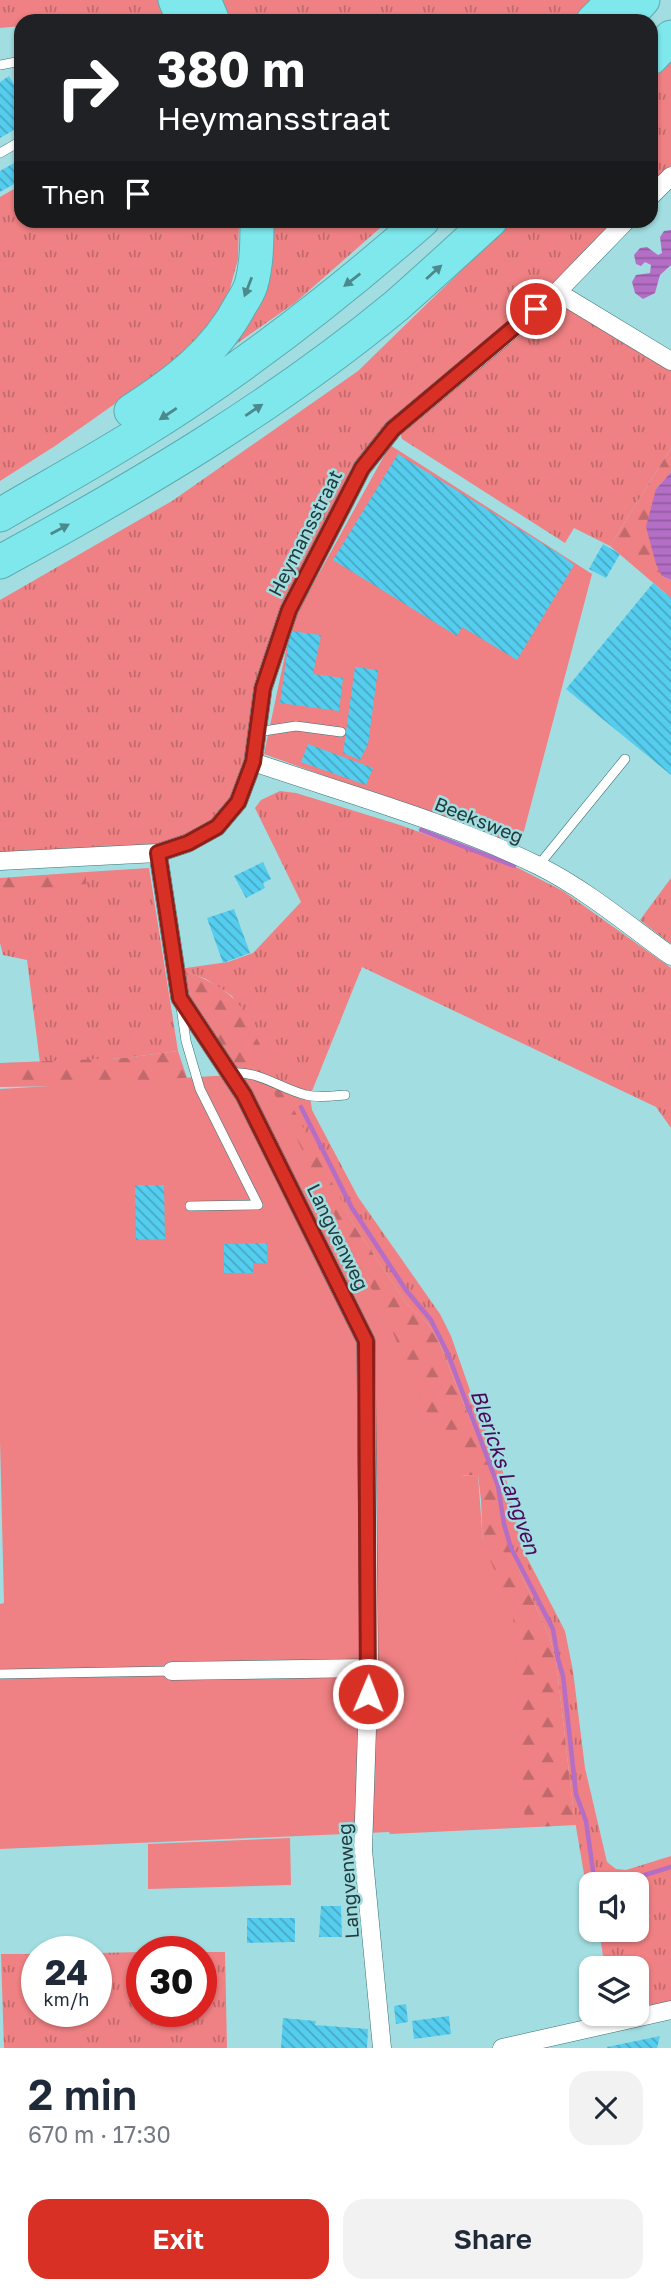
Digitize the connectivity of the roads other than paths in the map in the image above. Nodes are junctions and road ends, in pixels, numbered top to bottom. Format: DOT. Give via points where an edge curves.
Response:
graph roads {
  1 [pos="614,0"];
  2 [pos="643,0"];
  3 [pos="600,14"];
  4 [pos="630,14"];
  5 [pos="671,37"];
  6 [pos="658,51"];
  7 [pos="671,176"];
  8 [pos="658,189"];
  9 [pos="257,228"];
  10 [pos="414,228"];
  11 [pos="482,228"];
  12 [pos="619,228"];
  13 [pos="557,292"];
  14 [pos="671,361"];
  15 [pos="0,495"];
  16 [pos="0,514"];
  17 [pos="0,562"];
  18 [pos="257,732"];
  19 [pos="341,732"];
  20 [pos="625,758"];
  21 [pos="253,762"];
  22 [pos="158,853"];
  23 [pos="0,861"];
  24 [pos="538,866"];
  25 [pos="671,956"];
  26 [pos="180,998"];
  27 [pos="230,1073"];
  28 [pos="345,1095"];
  29 [pos="190,1206"];
  30 [pos="369,1668"];
  31 [pos="172,1671"];
  32 [pos="0,1674"];
  33 [pos="671,2011"];
  34 [pos="382,2048"];
  35 [pos="502,2048"];
  1 -- 3 [label="highway"];
  2 -- 4 [label="highway"];
  5 -- 6 [label="highway"];
  7 -- 8 [label="street"];
  9 -- 15 [label="highway, one-way" via="251,286 222,336 201,360 148,400"];
  10 -- 16 [label="highway, one-way" via="220,379 140,433"];
  17 -- 11 [label="highway, one-way" via="168,468 313,369 396,305"];
  12 -- 13 [label="street, Heymansstraat"];
  13 -- 14 [label="street"];
  13 -- 18 [label="street, Heymansstraat" via="393,429 362,468 289,610 263,688"];
  18 -- 19 [label="lane" via="296,726"];
  18 -- 21 [label="street, Heymansstraat"];
  20 -- 24 [label="lane"];
  21 -- 22 [label="street, Heymansstraat" via="238,802 217,827"];
  21 -- 24 [label="street, Beeksweg" via="449,829"];
  22 -- 23 [label="street, Heymansstraat"];
  22 -- 26 [label="street, Langvenweg"];
  24 -- 25 [label="street, Beeksweg" via="589,895"];
  26 -- 27 [label="street, Langvenweg"];
  26 -- 29 [label="lane" via="200,1089 258,1205"];
  27 -- 28 [label="lane" via="269,1079 303,1094"];
  27 -- 30 [label="street, Langvenweg" via="366,1341"];
  30 -- 31 [label="street"];
  30 -- 34 [label="street, Langvenweg" via="363,1850"];
  31 -- 32 [label="lane"];
  33 -- 35 [label="street"];
}
